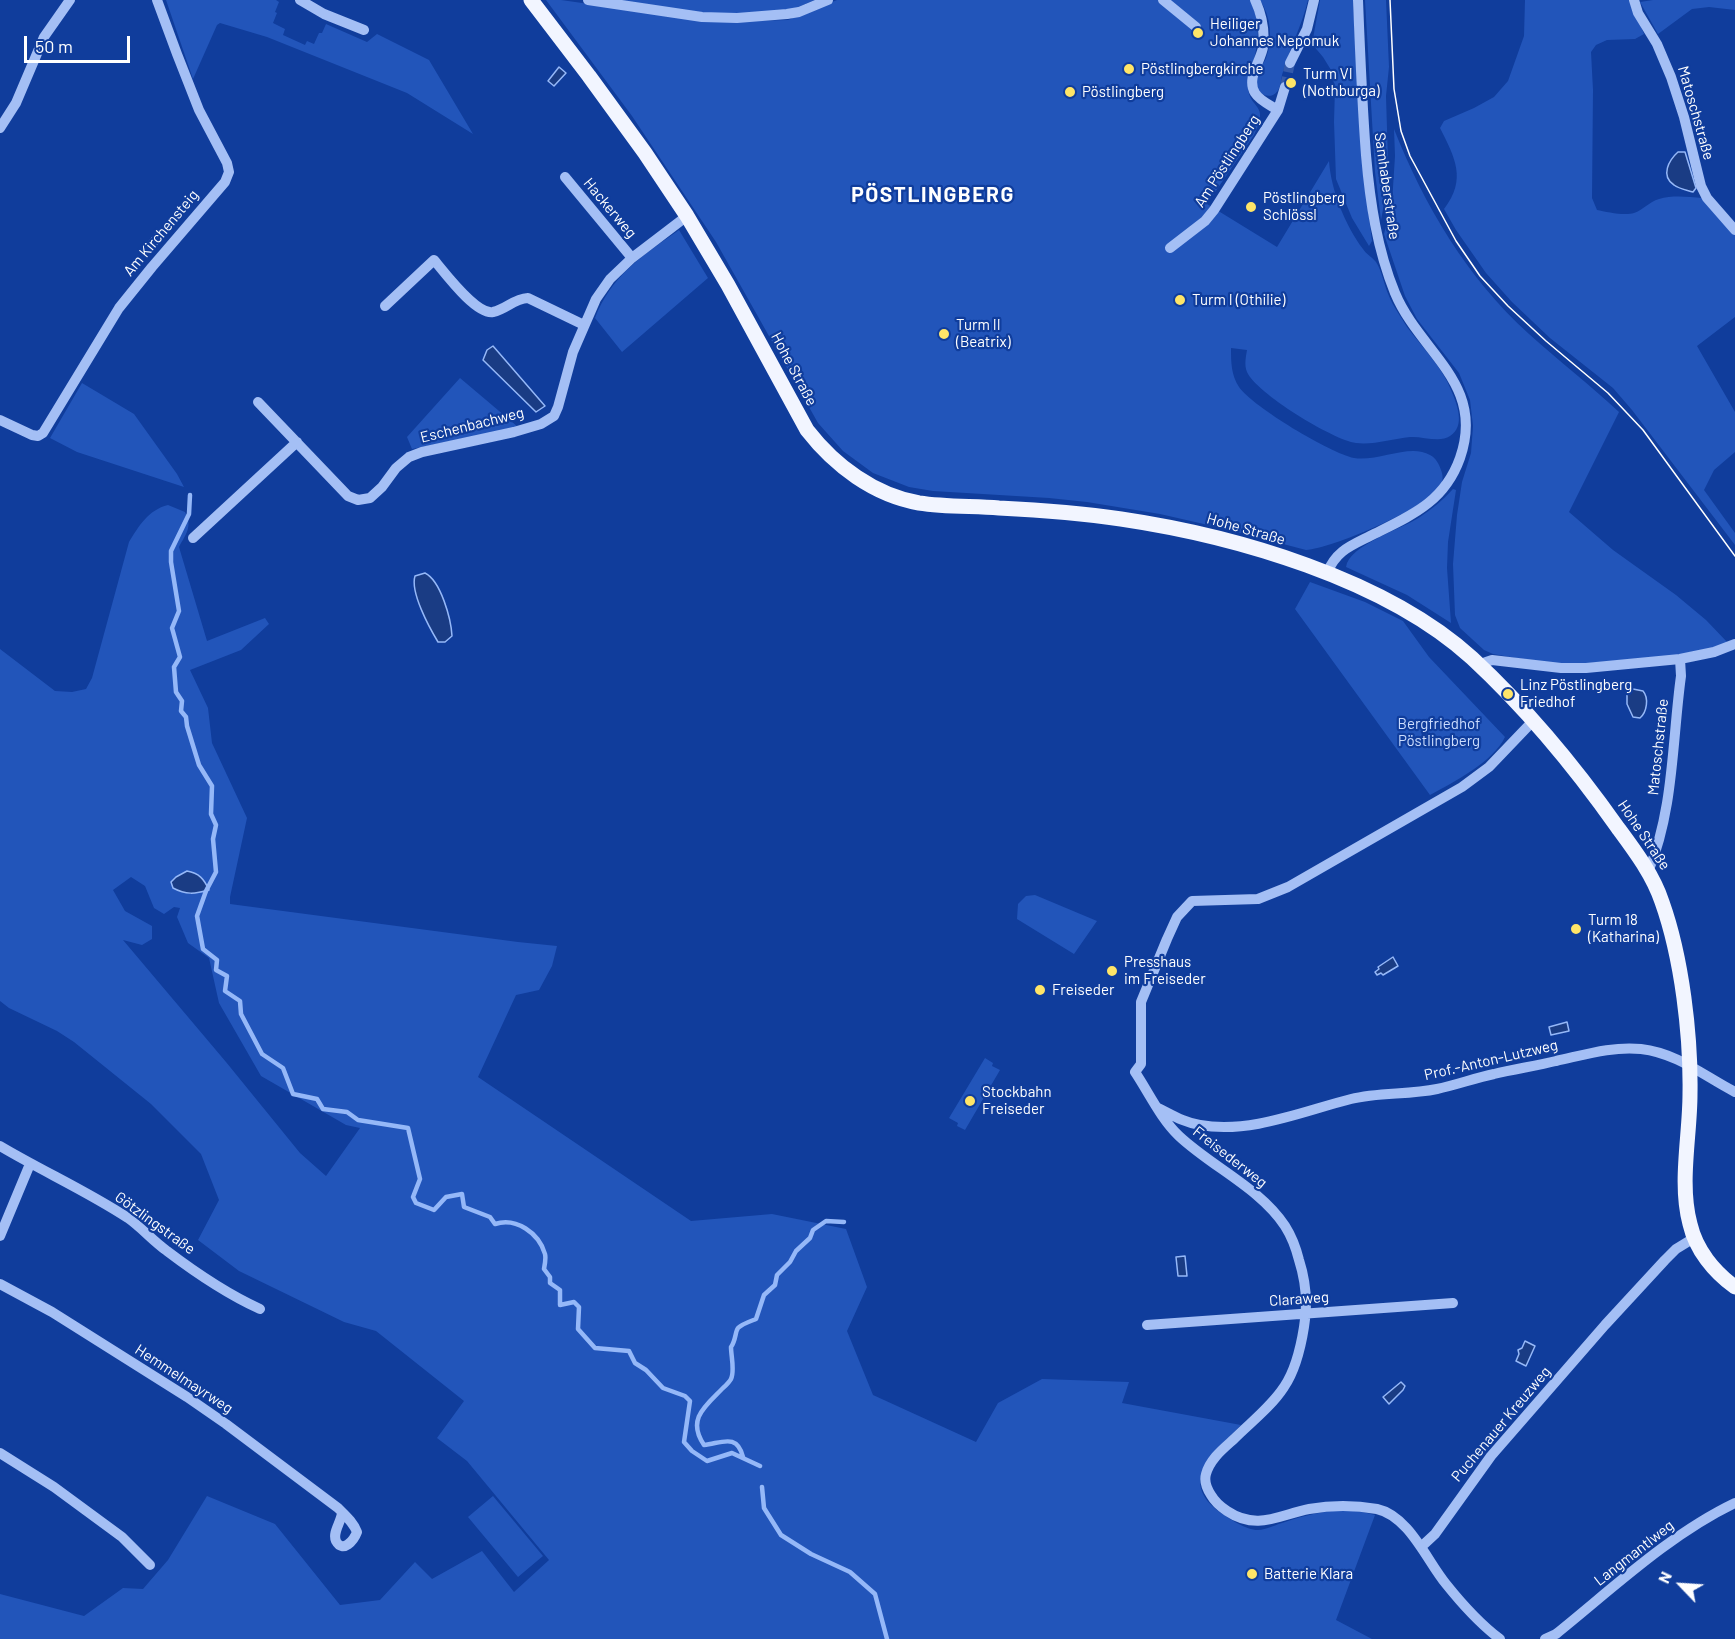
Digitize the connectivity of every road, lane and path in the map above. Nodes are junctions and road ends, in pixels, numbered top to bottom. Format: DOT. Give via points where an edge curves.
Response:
graph roads {
  1 [pos="70,0"];
  2 [pos="158,0"];
  3 [pos="300,0"];
  4 [pos="531,0"];
  5 [pos="588,0"];
  6 [pos="828,0"];
  7 [pos="1163,0"];
  8 [pos="1255,0"];
  9 [pos="1314,0"];
  10 [pos="1358,0"];
  11 [pos="1634,0"];
  12 [pos="1196,27"];
  13 [pos="364,30"];
  14 [pos="1290,63"];
  15 [pos="1285,87"];
  16 [pos="1278,110"];
  17 [pos="0,128"];
  18 [pos="565,177"];
  19 [pos="687,216"];
  20 [pos="1735,230"];
  21 [pos="1170,248"];
  22 [pos="632,258"];
  23 [pos="385,306"];
  24 [pos="584,325"];
  25 [pos="258,402"];
  26 [pos="0,420"];
  27 [pos="297,442"];
  28 [pos="193,538"];
  29 [pos="1327,573"];
  30 [pos="1735,645"];
  31 [pos="1680,659"];
  32 [pos="1480,666"];
  33 [pos="1533,721"];
  34 [pos="1648,872"];
  35 [pos="1689,1065"];
  36 [pos="1735,1092"];
  37 [pos="1158,1108"];
  38 [pos="1198,1125"];
  39 [pos="1188,1144"];
  40 [pos="0,1146"];
  41 [pos="30,1164"];
  42 [pos="0,1236"];
  43 [pos="1694,1238"];
  44 [pos="0,1284"];
  45 [pos="1735,1287"];
  46 [pos="1453,1303"];
  47 [pos="260,1309"];
  48 [pos="1306,1313"];
  49 [pos="1147,1325"];
  50 [pos="0,1453"];
  51 [pos="1735,1503"];
  52 [pos="342,1512"];
  53 [pos="1421,1547"];
  54 [pos="150,1565"];
  55 [pos="1500,1639"];
  56 [pos="1545,1639"];
  1 -- 17 [label="street" via="44,38"];
  2 -- 26 [label="street, Am Kirchensteig" via="199,110 229,172 225,182 119,308 43,434 32,435"];
  3 -- 13 [label="street"];
  4 -- 19 [label="main road, Hohe Straße"];
  5 -- 6 [label="street" via="702,17 737,18 787,15"];
  7 -- 12 [label="street"];
  8 -- 16 [label="street, Am Pöstlingberg" via="1264,30 1263,49 1251,82 1262,101"];
  9 -- 14 [label="street" via="1307,29"];
  10 -- 29 [label="street, Samhaberstraße" via="1368,176 1381,250 1403,310 1444,364 1462,399 1466,430 1452,477 1433,501 1344,549 1333,559"];
  11 -- 20 [label="street, Matoschstraße" via="1671,77 1701,186"];
  15 -- 16 [label="street, Am Pöstlingberg"];
  16 -- 21 [label="street, Am Pöstlingberg" via="1214,210"];
  18 -- 22 [label="street, Hackerweg"];
  19 -- 22 [label="street, Eschenbachweg"];
  19 -- 29 [label="main road, Hohe Straße" via="807,430 833,459 865,482 922,503 1076,513 1149,523 1241,545"];
  22 -- 24 [label="street, Eschenbachweg" via="610,279"];
  23 -- 24 [label="street" via="434,260 482,310 490,313 528,298"];
  24 -- 27 [label="street, Eschenbachweg" via="554,416 514,432 409,457 370,498 358,500 348,496"];
  25 -- 27 [label="street, Eschenbachweg"];
  27 -- 28 [label="street"];
  29 -- 32 [label="main road, Hohe Straße" via="1417,616"];
  30 -- 31 [label="street"];
  31 -- 32 [label="street" via="1586,668 1492,660"];
  31 -- 34 [label="street, Matoschstraße" via="1666,810"];
  32 -- 33 [label="main road, Hohe Straße"];
  33 -- 34 [label="main road, Hohe Straße" via="1591,791"];
  33 -- 37 [label="street, Freisederweg" via="1489,767 1462,787 1288,887 1258,899 1192,901 1177,917 1141,1002 1141,1064 1135,1072"];
  34 -- 35 [label="main road, Hohe Straße" via="1661,897 1674,944"];
  35 -- 36 [label="street, Prof.-Anton-Lutzweg"];
  35 -- 38 [label="street, Prof.-Anton-Lutzweg" via="1662,1053 1612,1049 1437,1089 1351,1099 1251,1125"];
  35 -- 43 [label="main road, Hohe Straße" via="1685,1198"];
  37 -- 38 [label="street, Prof.-Anton-Lutzweg"];
  37 -- 39 [label="street, Freisederweg"];
  38 -- 39 [label="street"];
  39 -- 48 [label="street, Freisederweg" via="1262,1200 1286,1227 1301,1267"];
  40 -- 41 [label="street, Götzlingstraße"];
  41 -- 42 [label="street"];
  41 -- 47 [label="street, Götzlingstraße" via="129,1219 166,1250 236,1298"];
  43 -- 45 [label="main road, Hohe Straße" via="1712,1266"];
  43 -- 53 [label="street, Puchenauer Kreuzweg" via="1665,1260 1605,1325 1491,1456 1435,1534"];
  44 -- 52 [label="street, Hemmelmayrweg" via="187,1397"];
  46 -- 48 [label="street, Claraweg"];
  48 -- 49 [label="street, Claraweg"];
  48 -- 53 [label="street, Freisederweg" via="1287,1384 1215,1457 1205,1474 1211,1496 1240,1519 1247,1520 1267,1520 1309,1509 1379,1509 1398,1521"];
  50 -- 54 [label="street" via="122,1537"];
  51 -- 56 [label="street, Langmantlweg" via="1674,1540"];
  53 -- 55 [label="street" via="1454,1594"];
}
